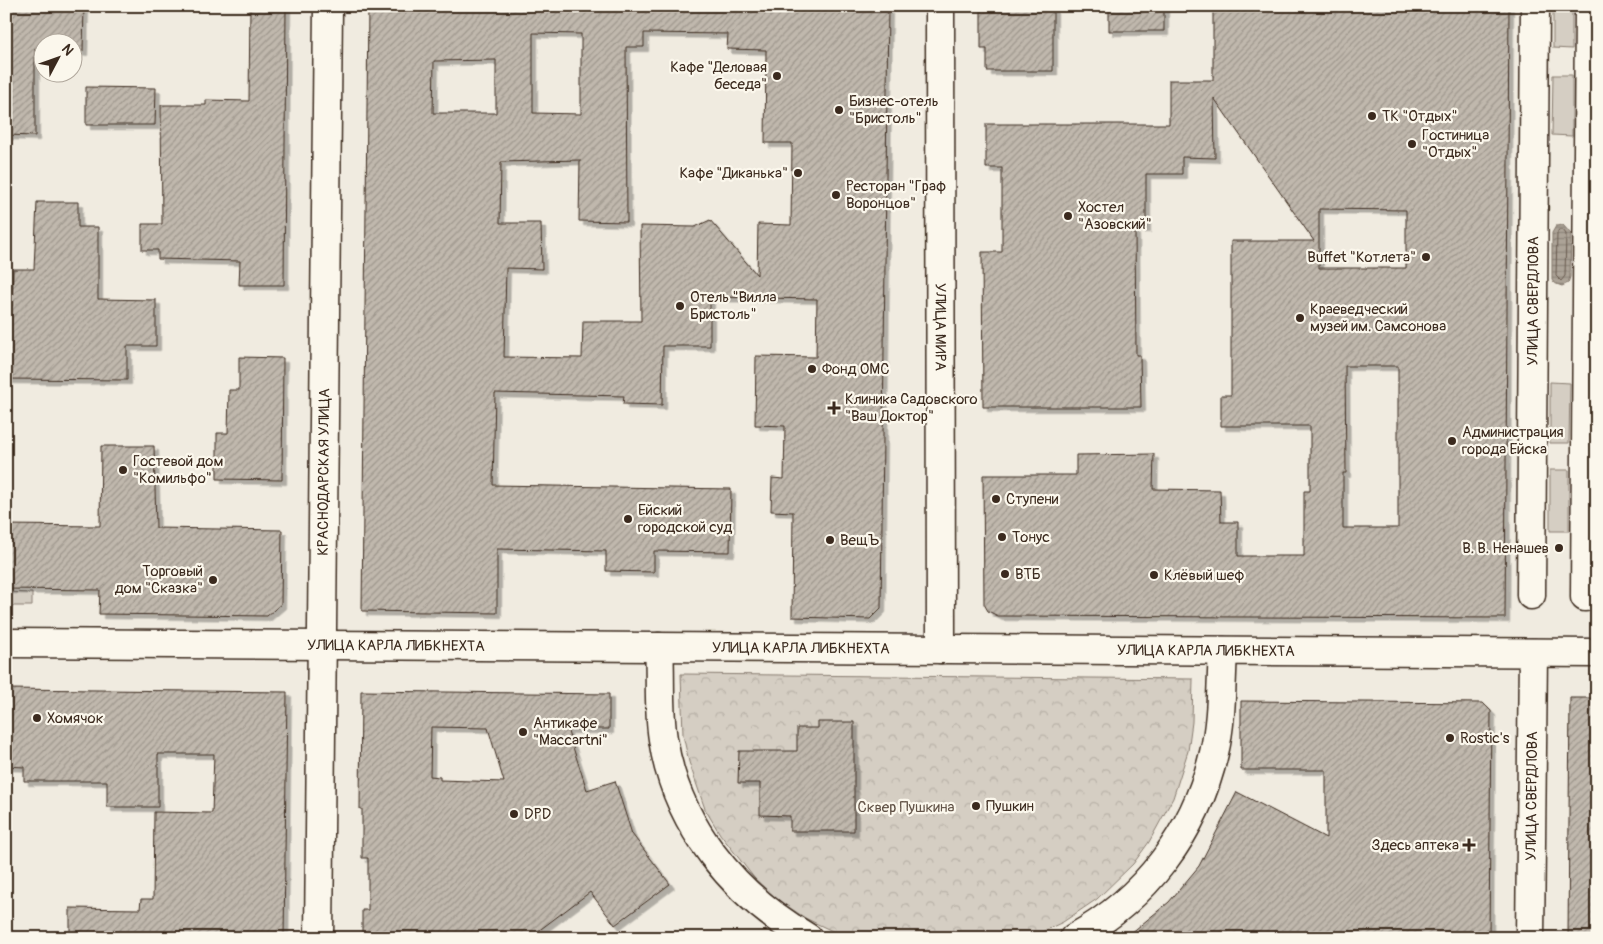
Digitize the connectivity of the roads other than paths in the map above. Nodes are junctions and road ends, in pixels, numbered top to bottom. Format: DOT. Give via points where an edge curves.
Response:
graph roads {
  1 [pos="328,6"];
  2 [pos="940,6"];
  3 [pos="1535,6"];
  4 [pos="1590,6"];
  5 [pos="1531,595"];
  6 [pos="1585,597"];
  7 [pos="6,643"];
  8 [pos="322,645"];
  9 [pos="660,647"];
  10 [pos="941,649"];
  11 [pos="1223,651"];
  12 [pos="1532,653"];
  13 [pos="1597,653"];
  14 [pos="319,938"];
  15 [pos="808,938"];
  16 [pos="1074,938"];
  17 [pos="1530,938"];
  1 -- 8 [label="street, КРАСНОДАРСКАЯ УЛИЦА"];
  2 -- 10 [label="street, УЛИЦА МИРА"];
  3 -- 5 [label="street, УЛИЦА СВЕРДЛОВА"];
  4 -- 6 [label="street"];
  7 -- 8 [label="street, УЛИЦА КАРЛА ЛИБКНЕХТА"];
  8 -- 9 [label="street, УЛИЦА КАРЛА ЛИБКНЕХТА"];
  8 -- 14 [label="street, КРАСНОДАРСКАЯ УЛИЦА"];
  9 -- 10 [label="street, УЛИЦА КАРЛА ЛИБКНЕХТА"];
  9 -- 15 [label="street" via="663,738 674,780 690,818 721,866 742,889 764,909"];
  10 -- 11 [label="street, УЛИЦА КАРЛА ЛИБКНЕХТА"];
  11 -- 12 [label="street, УЛИЦА КАРЛА ЛИБКНЕХТА"];
  11 -- 16 [label="street" via="1220,719 1214,752 1188,824 1172,850 1135,893"];
  12 -- 13 [label="street, УЛИЦА КАРЛА ЛИБКНЕХТА"];
  12 -- 17 [label="street, УЛИЦА СВЕРДЛОВА"];
}
